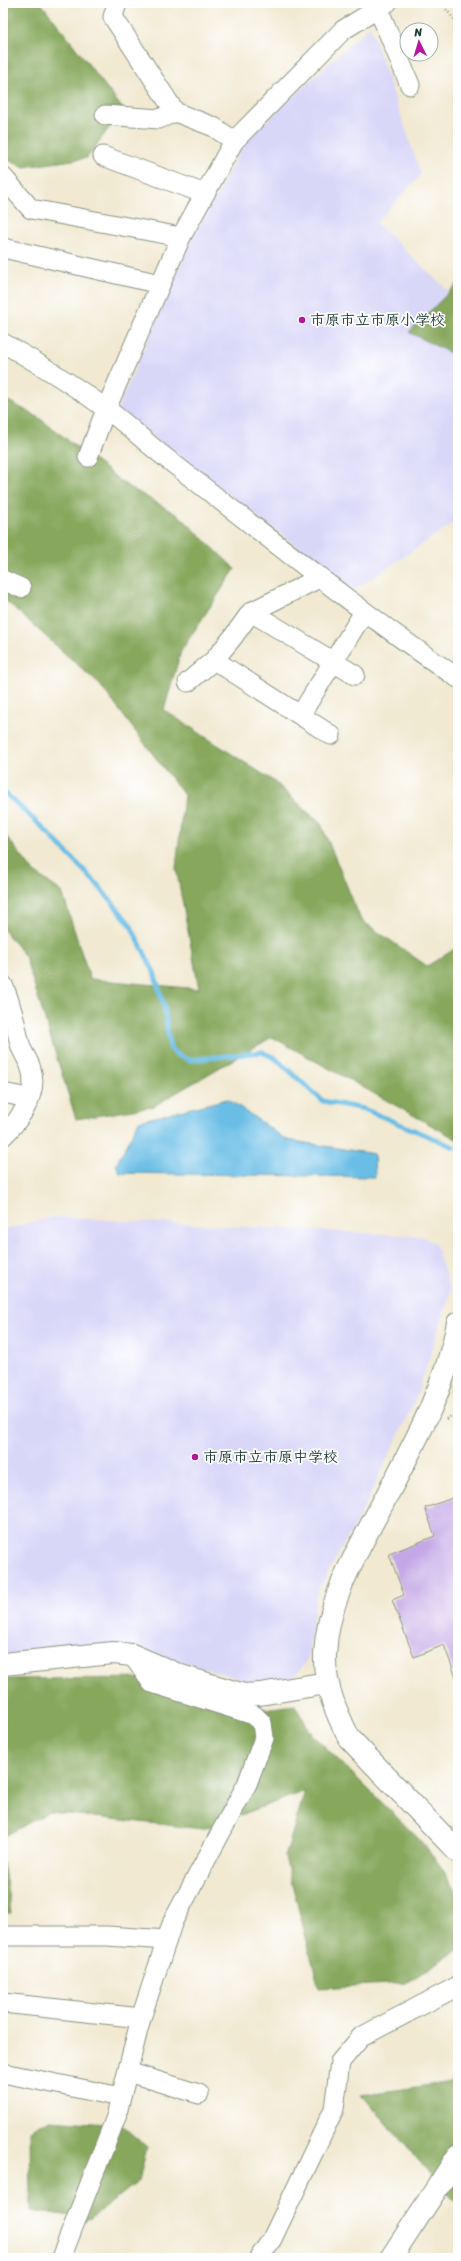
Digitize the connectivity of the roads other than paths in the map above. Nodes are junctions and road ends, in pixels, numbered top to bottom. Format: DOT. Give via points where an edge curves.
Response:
graph roads {
  1 [pos="117,3"];
  2 [pos="382,6"];
  3 [pos="410,85"];
  4 [pos="175,112"];
  5 [pos="104,115"];
  6 [pos="234,141"];
  7 [pos="103,156"];
  8 [pos="3,177"];
  9 [pos="205,194"];
  10 [pos="181,237"];
  11 [pos="3,248"];
  12 [pos="160,284"];
  13 [pos="4,345"];
  14 [pos="106,409"];
  15 [pos="88,456"];
  16 [pos="321,577"];
  17 [pos="3,580"];
  18 [pos="21,588"];
  19 [pos="251,612"];
  20 [pos="364,612"];
  21 [pos="214,660"];
  22 [pos="332,662"];
  23 [pos="355,675"];
  24 [pos="458,678"];
  25 [pos="188,682"];
  26 [pos="301,714"];
  27 [pos="331,735"];
  28 [pos="3,985"];
  29 [pos="3,1093"];
  30 [pos="28,1098"];
  31 [pos="3,1136"];
  32 [pos="458,1323"];
  33 [pos="132,1655"];
  34 [pos="3,1664"];
  35 [pos="327,1683"];
  36 [pos="458,1852"];
  37 [pos="3,1936"];
  38 [pos="167,1940"];
  39 [pos="458,1986"];
  40 [pos="3,2003"];
  41 [pos="141,2018"];
  42 [pos="128,2072"];
  43 [pos="3,2073"];
  44 [pos="199,2094"];
  45 [pos="121,2098"];
  46 [pos="458,2156"];
  47 [pos="61,2258"];
  48 [pos="259,2258"];
  49 [pos="391,2258"];
  1 -- 4 [label="street" via="113,18"];
  2 -- 3 [label="street"];
  2 -- 6 [label="street" via="343,30"];
  4 -- 5 [label="street" via="159,119"];
  4 -- 6 [label="street" via="214,126"];
  6 -- 9 [label="street"];
  7 -- 9 [label="street"];
  8 -- 10 [label="street" via="31,209"];
  9 -- 10 [label="street"];
  10 -- 12 [label="street"];
  11 -- 12 [label="street"];
  12 -- 14 [label="street"];
  13 -- 14 [label="street" via="40,364"];
  14 -- 15 [label="street"];
  14 -- 16 [label="street"];
  16 -- 19 [label="street"];
  16 -- 20 [label="street"];
  17 -- 18 [label="street"];
  19 -- 21 [label="street"];
  19 -- 22 [label="street"];
  20 -- 22 [label="street"];
  20 -- 24 [label="street"];
  21 -- 25 [label="street"];
  21 -- 26 [label="street"];
  22 -- 23 [label="street"];
  22 -- 26 [label="street"];
  26 -- 27 [label="street"];
  28 -- 30 [label="street" via="22,1052 31,1068 34,1082"];
  29 -- 30 [label="street"];
  30 -- 31 [label="street" via="24,1112"];
  32 -- 35 [label="street" via="453,1348 424,1426 336,1596 328,1623 325,1656"];
  33 -- 34 [label="street" via="113,1652"];
  33 -- 35 [label="street" via="181,1676 244,1695"];
  33 -- 38 [label="street" via="152,1682 254,1715 262,1723 264,1738 247,1784 191,1886"];
  35 -- 36 [label="street" via="337,1715 349,1738"];
  37 -- 38 [label="street" via="107,1936"];
  38 -- 41 [label="street"];
  39 -- 48 [label="street" via="360,2037 340,2062 334,2109 272,2239"];
  40 -- 41 [label="street"];
  41 -- 42 [label="street"];
  42 -- 44 [label="street"];
  42 -- 45 [label="street"];
  43 -- 45 [label="street"];
  45 -- 47 [label="street"];
  46 -- 49 [label="street"];
}
